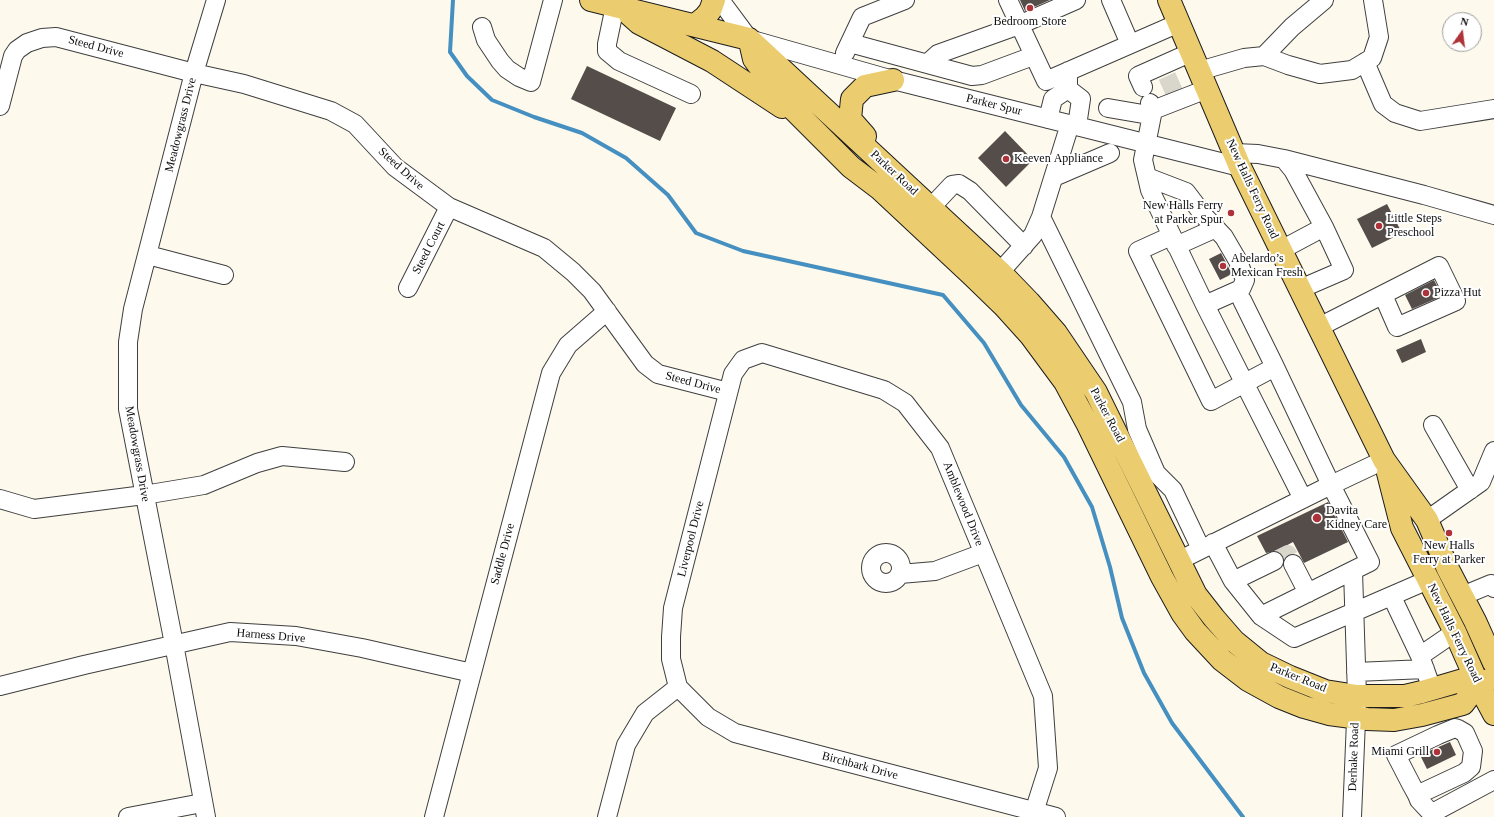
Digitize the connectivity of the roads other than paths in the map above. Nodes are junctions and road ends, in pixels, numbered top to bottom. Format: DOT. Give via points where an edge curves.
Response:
graph roads {
  1 [pos="216,0"];
  2 [pos="553,0"];
  3 [pos="590,0"];
  4 [pos="714,0"];
  5 [pos="720,0"];
  6 [pos="905,0"];
  7 [pos="1008,0"];
  8 [pos="1076,0"];
  9 [pos="1111,0"];
  10 [pos="1169,0"];
  11 [pos="1324,0"];
  12 [pos="1373,0"];
  13 [pos="618,7"];
  14 [pos="1179,22"];
  15 [pos="1019,24"];
  16 [pos="695,25"];
  17 [pos="482,27"];
  18 [pos="749,39"];
  19 [pos="850,43"];
  20 [pos="1130,44"];
  21 [pos="1033,56"];
  22 [pos="1264,56"];
  23 [pos="1365,62"];
  24 [pos="927,64"];
  25 [pos="840,65"];
  26 [pos="1199,70"];
  27 [pos="194,73"];
  28 [pos="892,80"];
  29 [pos="1068,80"];
  30 [pos="1161,90"];
  31 [pos="691,94"];
  32 [pos="0,106"];
  33 [pos="1108,108"];
  34 [pos="1494,109"];
  35 [pos="1048,119"];
  36 [pos="1073,125"];
  37 [pos="822,138"];
  38 [pos="1147,143"];
  39 [pos="1110,153"];
  40 [pos="1284,159"];
  41 [pos="1237,160"];
  42 [pos="1054,176"];
  43 [pos="1147,176"];
  44 [pos="912,190"];
  45 [pos="449,207"];
  46 [pos="931,207"];
  47 [pos="1494,215"];
  48 [pos="1041,217"];
  49 [pos="916,223"];
  50 [pos="1324,227"];
  51 [pos="1216,228"];
  52 [pos="1173,241"];
  53 [pos="1024,246"];
  54 [pos="1281,250"];
  55 [pos="148,255"];
  56 [pos="1000,272"];
  57 [pos="224,274"];
  58 [pos="408,288"];
  59 [pos="1300,289"];
  60 [pos="1383,295"];
  61 [pos="1242,300"];
  62 [pos="1205,306"];
  63 [pos="606,311"];
  64 [pos="1319,327"];
  65 [pos="1275,367"];
  66 [pos="1244,383"];
  67 [pos="728,392"];
  68 [pos="1433,425"];
  69 [pos="1494,451"];
  70 [pos="1384,460"];
  71 [pos="345,462"];
  72 [pos="1331,485"];
  73 [pos="1470,490"];
  74 [pos="144,495"];
  75 [pos="0,499"];
  76 [pos="1302,499"];
  77 [pos="1427,520"];
  78 [pos="1207,546"];
  79 [pos="983,553"];
  80 [pos="1180,560"];
  81 [pos="1274,561"];
  82 [pos="1293,564"];
  83 [pos="1353,571"];
  84 [pos="900,574"];
  85 [pos="1428,580"];
  86 [pos="1233,581"];
  87 [pos="1494,588"];
  88 [pos="1308,593"];
  89 [pos="1462,596"];
  90 [pos="1392,597"];
  91 [pos="1354,612"];
  92 [pos="1261,616"];
  93 [pos="1455,632"];
  94 [pos="1486,632"];
  95 [pos="174,644"];
  96 [pos="1422,662"];
  97 [pos="1494,663"];
  98 [pos="1356,672"];
  99 [pos="472,673"];
  100 [pos="1486,681"];
  101 [pos="0,686"];
  102 [pos="678,687"];
  103 [pos="1432,689"];
  104 [pos="1357,696"];
  105 [pos="1494,714"];
  106 [pos="1355,718"];
  107 [pos="1494,780"];
  108 [pos="1416,795"];
  109 [pos="204,810"];
  110 [pos="1034,812"];
  111 [pos="128,817"];
  112 [pos="434,817"];
  113 [pos="607,817"];
  114 [pos="1056,817"];
  115 [pos="1352,817"];
  116 [pos="1434,817"];
  1 -- 27 [label="street, Meadowgrass Drive"];
  2 -- 17 [label="street" via="531,82 519,77 500,61 486,40"];
  3 -- 13 [label="main road, Parker Road"];
  4 -- 16 [label="main road" via="710,11"];
  5 -- 18 [label="street"];
  6 -- 19 [label="street" via="862,17"];
  7 -- 15 [label="street"];
  8 -- 15 [label="street"];
  9 -- 20 [label="street"];
  10 -- 14 [label="main road, New Halls Ferry Road"];
  11 -- 22 [label="street" via="1292,27"];
  12 -- 23 [label="street" via="1379,37 1372,58"];
  13 -- 16 [label="main road, Parker Road"];
  13 -- 31 [label="street" via="607,51 619,61"];
  13 -- 37 [label="main road, Parker Road" via="639,23 712,61 785,109"];
  14 -- 20 [label="street"];
  14 -- 26 [label="main road, New Halls Ferry Road"];
  15 -- 21 [label="street"];
  15 -- 24 [label="street" via="938,54"];
  16 -- 18 [label="main road, Parker Road"];
  18 -- 25 [label="street, Parker Spur"];
  18 -- 37 [label="main road, Parker Road" via="754,59 764,75"];
  18 -- 44 [label="main road, Parker Road"];
  19 -- 24 [label="street"];
  19 -- 25 [label="street"];
  20 -- 29 [label="street"];
  21 -- 24 [label="street" via="982,75 972,76"];
  21 -- 29 [label="street" via="1046,81"];
  22 -- 23 [label="street" via="1320,74 1352,70"];
  22 -- 26 [label="street" via="1244,58"];
  23 -- 34 [label="street" via="1384,104 1395,113 1420,121"];
  25 -- 28 [label="street, Parker Spur"];
  26 -- 30 [label="street"];
  26 -- 30 [label="street"];
  26 -- 41 [label="main road, New Halls Ferry Road"];
  27 -- 32 [label="street, Steed Drive" via="56,37 42,38 27,43 13,56"];
  27 -- 45 [label="street, Steed Drive" via="244,84 331,111 356,124 395,167"];
  27 -- 55 [label="street, Meadowgrass Drive"];
  28 -- 35 [label="street, Parker Spur"];
  28 -- 44 [label="main road" via="865,86 852,99 850,119"];
  29 -- 35 [label="street" via="1053,99"];
  29 -- 36 [label="street" via="1081,98"];
  30 -- 33 [label="street" via="1143,114"];
  30 -- 38 [label="street"];
  35 -- 36 [label="street, Parker Spur"];
  36 -- 38 [label="street, Parker Spur"];
  36 -- 42 [label="street"];
  37 -- 49 [label="main road, Parker Road" via="851,167 880,189"];
  38 -- 41 [label="street, Parker Spur"];
  38 -- 43 [label="street" via="1143,160"];
  39 -- 42 [label="street"];
  40 -- 41 [label="street, Parker Spur" via="1258,154"];
  40 -- 47 [label="street, Parker Spur"];
  40 -- 50 [label="street" via="1293,170"];
  41 -- 54 [label="main road, New Halls Ferry Road"];
  42 -- 48 [label="street"];
  43 -- 51 [label="street" via="1186,192"];
  43 -- 52 [label="street" via="1150,190"];
  44 -- 46 [label="main road, Parker Road"];
  45 -- 58 [label="street, Steed Court"];
  45 -- 63 [label="street, Steed Drive" via="544,248 592,291"];
  46 -- 49 [label="street"];
  46 -- 53 [label="street" via="952,184 959,184 970,191"];
  46 -- 56 [label="main road, Parker Road"];
  48 -- 53 [label="street" via="1033,235"];
  48 -- 78 [label="street" via="1132,402 1137,429 1156,473 1173,490"];
  49 -- 106 [label="main road, Parker Road" via="1003,305 1031,336 1064,382 1088,423 1162,577 1182,614 1195,631 1222,660 1248,680 1278,697 1310,709"];
  50 -- 54 [label="street"];
  50 -- 59 [label="street" via="1344,270"];
  51 -- 52 [label="street"];
  51 -- 62 [label="street" via="1238,261 1245,280 1241,289"];
  52 -- 62 [label="street"];
  52 -- 66 [label="street" via="1138,251 1211,401"];
  53 -- 56 [label="street"];
  54 -- 59 [label="main road, New Halls Ferry Road"];
  55 -- 57 [label="street"];
  55 -- 74 [label="street, Meadowgrass Drive" via="133,309 128,342 128,409"];
  56 -- 80 [label="main road, Parker Road" via="1056,333 1096,392"];
  59 -- 64 [label="main road, New Halls Ferry Road"];
  60 -- 64 [label="street"];
  61 -- 65 [label="street"];
  62 -- 66 [label="street"];
  63 -- 67 [label="street, Steed Drive" via="645,364 658,374"];
  63 -- 99 [label="street, Saddle Drive" via="568,345 551,373"];
  64 -- 70 [label="main road, New Halls Ferry Road"];
  65 -- 66 [label="street"];
  65 -- 72 [label="street"];
  66 -- 76 [label="street"];
  67 -- 79 [label="street, Amblewood Drive" via="733,374 743,360 762,353 884,390 905,403 940,448"];
  67 -- 102 [label="street, Liverpool Drive" via="673,608 671,659"];
  68 -- 73 [label="street"];
  69 -- 73 [label="street" via="1481,482"];
  70 -- 72 [label="street"];
  70 -- 77 [label="main road, New Halls Ferry Road"];
  70 -- 85 [label="main road, New Halls Ferry Road" via="1402,528"];
  71 -- 74 [label="street" via="282,456 257,463 204,485"];
  72 -- 76 [label="street"];
  72 -- 83 [label="street" via="1370,562"];
  73 -- 77 [label="street"];
  74 -- 75 [label="street" via="34,509"];
  74 -- 95 [label="street, Meadowgrass Drive"];
  76 -- 78 [label="street"];
  77 -- 89 [label="main road, New Halls Ferry Road"];
  78 -- 80 [label="street"];
  78 -- 86 [label="street"];
  79 -- 84 [label="street" via="935,571"];
  79 -- 110 [label="street, Amblewood Drive" via="1043,696 1048,768"];
  80 -- 104 [label="main road, Parker Road" via="1196,595 1214,618 1234,641 1261,663 1325,691"];
  81 -- 86 [label="street"];
  82 -- 88 [label="street"];
  83 -- 88 [label="street"];
  83 -- 91 [label="street, Derhake Road"];
  85 -- 90 [label="street"];
  85 -- 93 [label="main road, New Halls Ferry Road"];
  86 -- 92 [label="street"];
  87 -- 89 [label="street" via="1491,584"];
  88 -- 92 [label="street"];
  89 -- 94 [label="main road, New Halls Ferry Road"];
  90 -- 91 [label="street"];
  90 -- 96 [label="street"];
  91 -- 92 [label="street" via="1294,638"];
  91 -- 98 [label="street, Derhake Road"];
  93 -- 96 [label="street"];
  93 -- 100 [label="main road, New Halls Ferry Road"];
  94 -- 97 [label="main road, New Halls Ferry Road"];
  95 -- 99 [label="street, Harness Drive" via="230,632 296,636"];
  95 -- 101 [label="street, Harness Drive"];
  95 -- 109 [label="street, Meadowgrass Drive"];
  96 -- 98 [label="street"];
  96 -- 103 [label="street"];
  98 -- 104 [label="street, Derhake Road"];
  99 -- 112 [label="street, Saddle Drive"];
  100 -- 103 [label="main road, Parker Road" via="1463,680"];
  100 -- 105 [label="main road, New Halls Ferry Road"];
  100 -- 106 [label="main road, Parker Road" via="1463,704 1422,716 1394,720"];
  102 -- 110 [label="street, Birchbark Drive" via="708,717 735,733"];
  102 -- 113 [label="street" via="645,713 626,745"];
  103 -- 104 [label="main road, Parker Road" via="1405,696"];
  104 -- 106 [label="street, Derhake Road"];
  106 -- 115 [label="street, Derhake Road"];
  107 -- 116 [label="street" via="1438,810"];
  108 -- 108 [label="street" via="1396,755 1455,728 1465,733 1473,751 1471,767 1464,773"];
  108 -- 116 [label="street"];
  109 -- 111 [label="street"];
  110 -- 114 [label="street, Birchbark Drive"];
}
